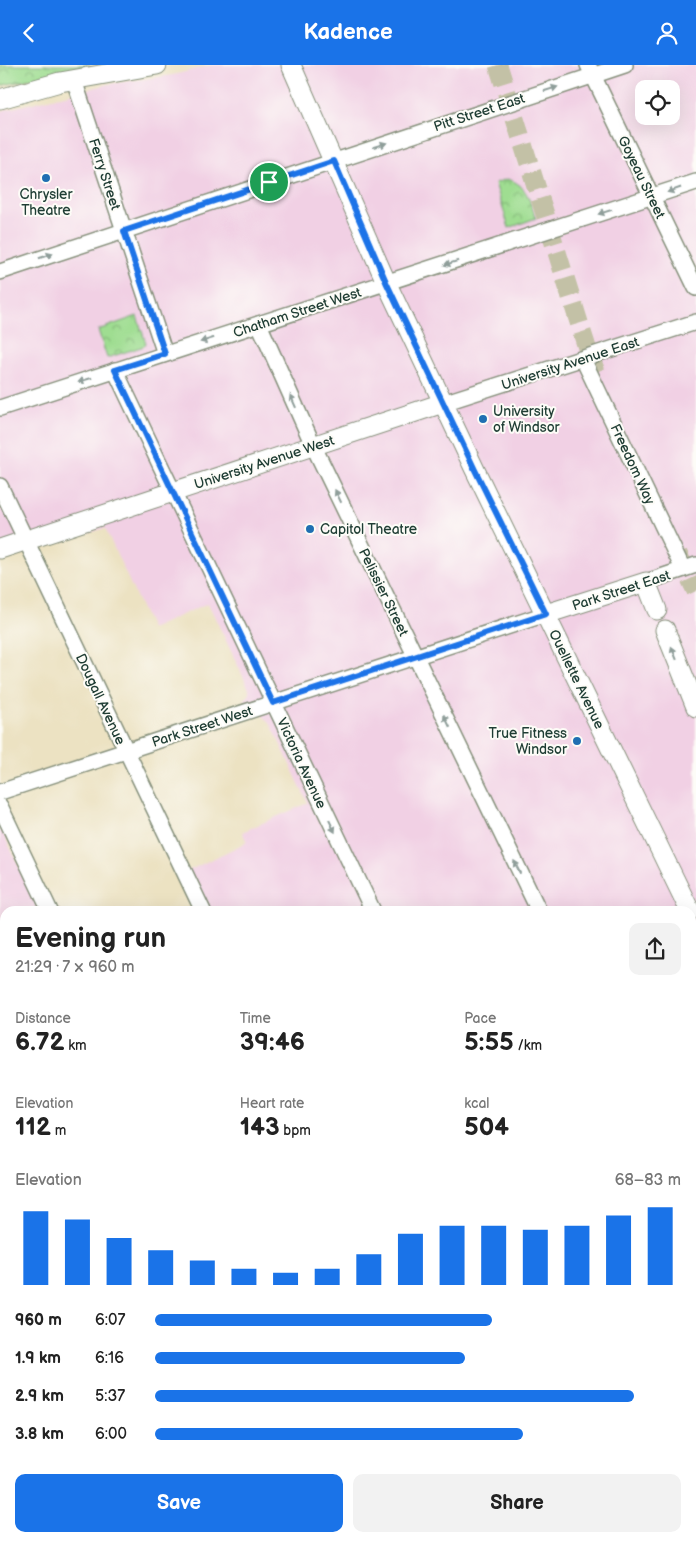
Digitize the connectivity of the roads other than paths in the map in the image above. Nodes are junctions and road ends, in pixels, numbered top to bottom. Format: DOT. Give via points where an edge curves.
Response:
graph roads {
  1 [pos="157,65"];
  2 [pos="291,65"];
  3 [pos="625,65"];
  4 [pos="590,70"];
  5 [pos="74,80"];
  6 [pos="0,99"];
  7 [pos="334,161"];
  8 [pos="696,183"];
  9 [pos="652,197"];
  10 [pos="124,231"];
  11 [pos="0,272"];
  12 [pos="387,284"];
  13 [pos="696,288"];
  14 [pos="696,322"];
  15 [pos="259,324"];
  16 [pos="165,354"];
  17 [pos="583,359"];
  18 [pos="115,370"];
  19 [pos="443,403"];
  20 [pos="0,409"];
  21 [pos="313,445"];
  22 [pos="0,486"];
  23 [pos="172,492"];
  24 [pos="26,540"];
  25 [pos="0,549"];
  26 [pos="689,567"];
  27 [pos="646,582"];
  28 [pos="657,610"];
  29 [pos="546,614"];
  30 [pos="665,631"];
  31 [pos="415,656"];
  32 [pos="273,703"];
  33 [pos="696,707"];
  34 [pos="126,751"];
  35 [pos="0,792"];
  36 [pos="0,806"];
  37 [pos="48,906"];
  38 [pos="201,906"];
  39 [pos="371,906"];
  40 [pos="537,906"];
  41 [pos="687,906"];
  1 -- 5 [label="main road"];
  2 -- 7 [label="main road, Ouellette Avenue"];
  3 -- 4 [label="street, Pitt Street East"];
  7 -- 4 [label="street, Pitt Street East, one-way"];
  4 -- 9 [label="street, Goyeau Street"];
  5 -- 6 [label="main road"];
  5 -- 10 [label="street, Ferry Street"];
  7 -- 10 [label="street, Pitt Street East"];
  7 -- 12 [label="main road, Ouellette Avenue"];
  8 -- 9 [label="street, Chatham Street West, one-way"];
  9 -- 12 [label="street, Chatham Street West, one-way"];
  9 -- 13 [label="street, Goyeau Street"];
  11 -- 10 [label="street, Pitt Street East, one-way"];
  10 -- 16 [label="street, Ferry Street"];
  12 -- 15 [label="street, Chatham Street West"];
  12 -- 19 [label="main road, Ouellette Avenue"];
  14 -- 17 [label="street, University Avenue East"];
  15 -- 16 [label="street, Chatham Street West, one-way"];
  21 -- 15 [label="street, Pelissier Street, one-way"];
  16 -- 18 [label="street, Chatham Street West"];
  17 -- 19 [label="street, University Avenue East"];
  17 -- 26 [label="street, Freedom Way"];
  18 -- 20 [label="street, Chatham Street West, one-way"];
  18 -- 23 [label="street, Victoria Avenue"];
  19 -- 21 [label="main road, University Avenue West"];
  19 -- 29 [label="main road, Ouellette Avenue"];
  21 -- 23 [label="main road, University Avenue West"];
  31 -- 21 [label="street, Pelissier Street, one-way"];
  22 -- 24 [label="street, Dougall Avenue"];
  23 -- 24 [label="main road, University Avenue West"];
  23 -- 32 [label="street, Victoria Avenue"];
  24 -- 25 [label="main road, University Avenue West"];
  24 -- 34 [label="street, Dougall Avenue"];
  26 -- 27 [label="street, Park Street East"];
  27 -- 28 [label="main road"];
  27 -- 29 [label="main road, Park Street East"];
  29 -- 31 [label="street, Park Street West"];
  29 -- 41 [label="main road, Ouellette Avenue"];
  33 -- 30 [label="main road, one-way"];
  31 -- 32 [label="street, Park Street West"];
  40 -- 31 [label="street, Pelissier Street, one-way"];
  32 -- 34 [label="street, Park Street West"];
  32 -- 39 [label="street, Victoria Avenue, one-way"];
  34 -- 35 [label="street, Park Street West"];
  34 -- 38 [label="street, Dougall Avenue"];
  36 -- 37 [label="street"];
}
